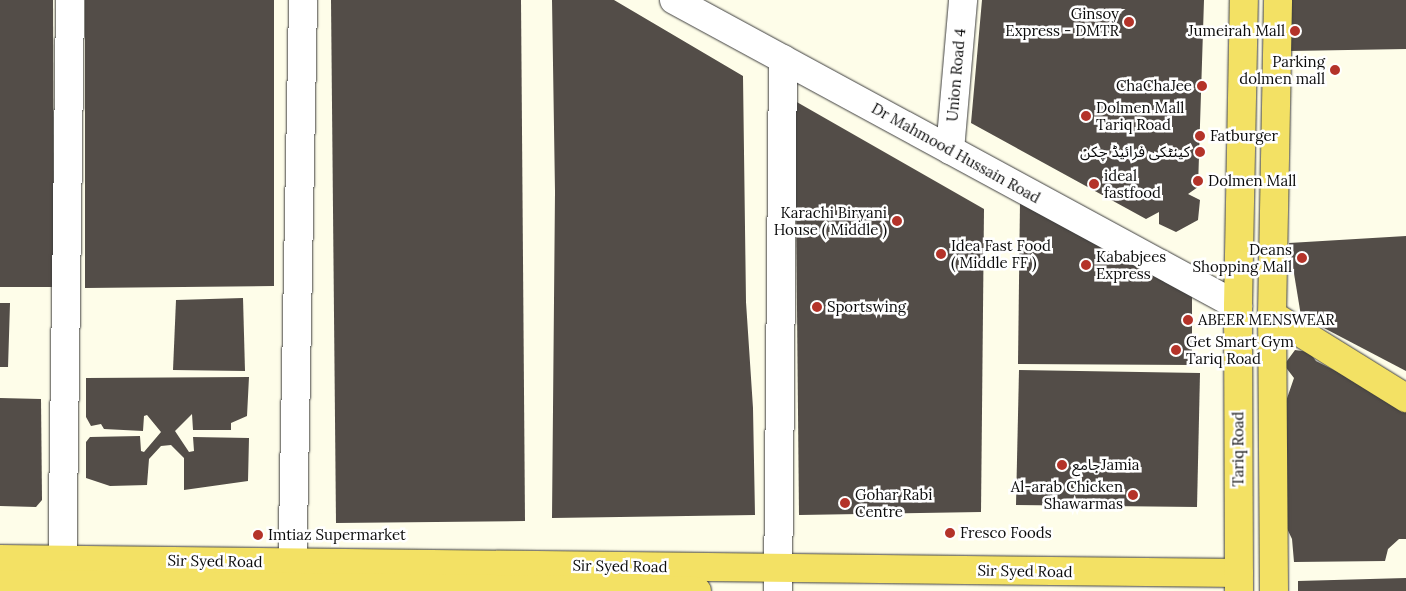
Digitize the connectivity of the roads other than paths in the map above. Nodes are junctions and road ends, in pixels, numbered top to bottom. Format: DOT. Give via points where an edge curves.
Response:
graph roads {
  1 [pos="70,0"];
  2 [pos="303,0"];
  3 [pos="674,0"];
  4 [pos="962,0"];
  5 [pos="1244,0"];
  6 [pos="1278,0"];
  7 [pos="783,60"];
  8 [pos="950,150"];
  9 [pos="1238,306"];
  10 [pos="1272,316"];
  11 [pos="1406,398"];
  12 [pos="0,559"];
  13 [pos="62,572"];
  14 [pos="292,575"];
  15 [pos="778,579"];
  16 [pos="1239,582"];
  17 [pos="0,584"];
  18 [pos="150,588"];
  19 [pos="505,590"];
  20 [pos="697,591"];
  21 [pos="1274,591"];
  1 -- 13 [label="street"];
  2 -- 14 [label="street"];
  3 -- 7 [label="street, Dr Mahmood Hussain Road"];
  4 -- 8 [label="street, Union Road 4"];
  5 -- 9 [label="main road, Tariq Road"];
  6 -- 10 [label="main road"];
  7 -- 8 [label="street, Dr Mahmood Hussain Road"];
  7 -- 15 [label="street"];
  8 -- 9 [label="street, Dr Mahmood Hussain Road"];
  9 -- 16 [label="main road, Tariq Road"];
  10 -- 11 [label="main road"];
  10 -- 21 [label="main road"];
  12 -- 13 [label="main road, Sir Syed Road"];
  13 -- 14 [label="main road, Sir Syed Road"];
  13 -- 17 [label="main road, Sir Syed Road"];
  13 -- 18 [label="main road, Sir Syed Road"];
  14 -- 15 [label="main road, Sir Syed Road"];
  14 -- 18 [label="main road, Sir Syed Road"];
  14 -- 19 [label="main road, Sir Syed Road"];
  15 -- 16 [label="main road, Sir Syed Road"];
  19 -- 20 [label="main road, Sir Syed Road"];
}
